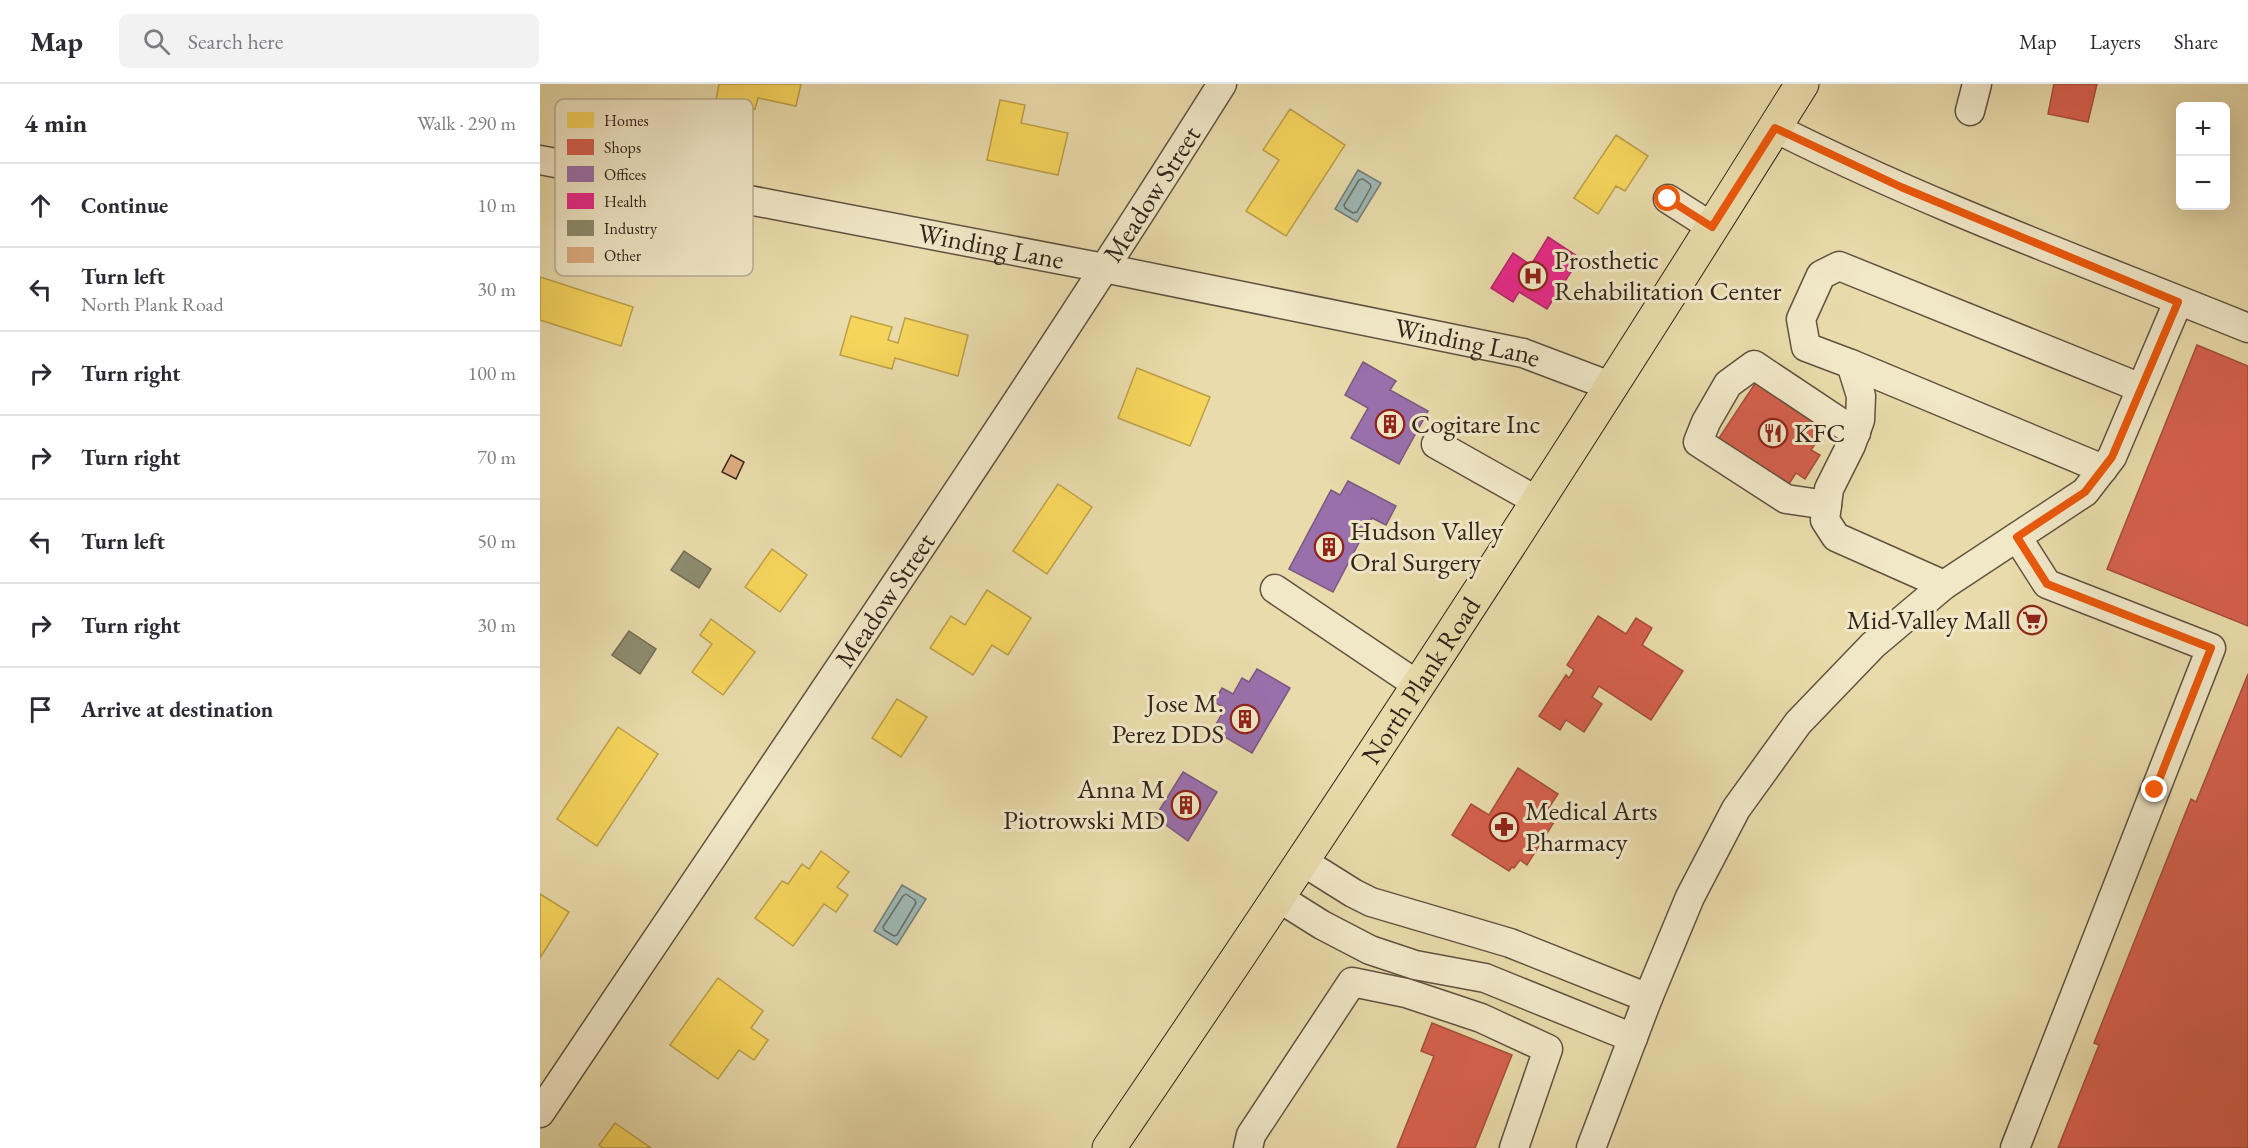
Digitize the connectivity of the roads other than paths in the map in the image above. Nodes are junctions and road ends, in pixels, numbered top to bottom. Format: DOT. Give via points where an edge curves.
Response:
graph roads {
  1 [pos="1222,84"];
  2 [pos="1802,84"];
  3 [pos="1775,128"];
  4 [pos="540,160"];
  5 [pos="555,163"];
  6 [pos="1668,199"];
  7 [pos="753,201"];
  8 [pos="1712,227"];
  9 [pos="1104,268"];
  10 [pos="2178,302"];
  11 [pos="2248,328"];
  12 [pos="1851,364"];
  13 [pos="1613,387"];
  14 [pos="2141,388"];
  15 [pos="1856,433"];
  16 [pos="1436,444"];
  17 [pos="2103,469"];
  18 [pos="1539,502"];
  19 [pos="1827,505"];
  20 [pos="2017,537"];
  21 [pos="1944,585"];
  22 [pos="1275,589"];
  23 [pos="1419,686"];
  24 [pos="1302,861"];
  25 [pos="1279,898"];
  26 [pos="1648,998"];
  27 [pos="1633,1038"];
  28 [pos="540,1113"];
  29 [pos="1109,1148"];
  30 [pos="1248,1148"];
  31 [pos="1514,1148"];
  32 [pos="1591,1148"];
  33 [pos="2015,1148"];
  1 -- 9 [label="street, Meadow Street"];
  2 -- 3 [label="main road, North Plank Road"];
  3 -- 8 [label="main road, North Plank Road"];
  3 -- 10 [label="street" via="1901,187"];
  4 -- 5 [label="street, Winding Lane"];
  6 -- 8 [label="street"];
  7 -- 9 [label="street, Winding Lane"];
  8 -- 13 [label="main road, North Plank Road"];
  9 -- 13 [label="street, Winding Lane" via="1523,353"];
  9 -- 28 [label="street, Meadow Street"];
  10 -- 11 [label="street"];
  10 -- 14 [label="street"];
  12 -- 14 [label="street" via="1806,347 1801,319 1821,275 1839,266"];
  12 -- 15 [label="street" via="1861,396"];
  12 -- 17 [label="street"];
  13 -- 18 [label="main road, North Plank Road"];
  14 -- 17 [label="street" via="2112,457"];
  15 -- 19 [label="street" via="1830,489"];
  15 -- 19 [label="street" via="1754,365 1728,384 1698,442 1786,499"];
  16 -- 18 [label="street"];
  17 -- 20 [label="street" via="2085,492"];
  18 -- 23 [label="main road, North Plank Road"];
  19 -- 21 [label="street" via="1826,520 1836,537"];
  20 -- 21 [label="street"];
  20 -- 33 [label="street" via="2047,584 2211,648"];
  21 -- 26 [label="street" via="1873,645 1798,723 1736,809 1690,897"];
  22 -- 23 [label="street"];
  23 -- 24 [label="main road, North Plank Road"];
  24 -- 25 [label="main road, North Plank Road"];
  24 -- 26 [label="street" via="1371,902 1510,943"];
  25 -- 27 [label="street" via="1370,950 1485,978"];
  25 -- 29 [label="main road, North Plank Road"];
  26 -- 27 [label="street"];
  27 -- 32 [label="street"];
  30 -- 31 [label="street" via="1251,1136 1352,982 1406,993 1480,1018 1548,1049"];
}
